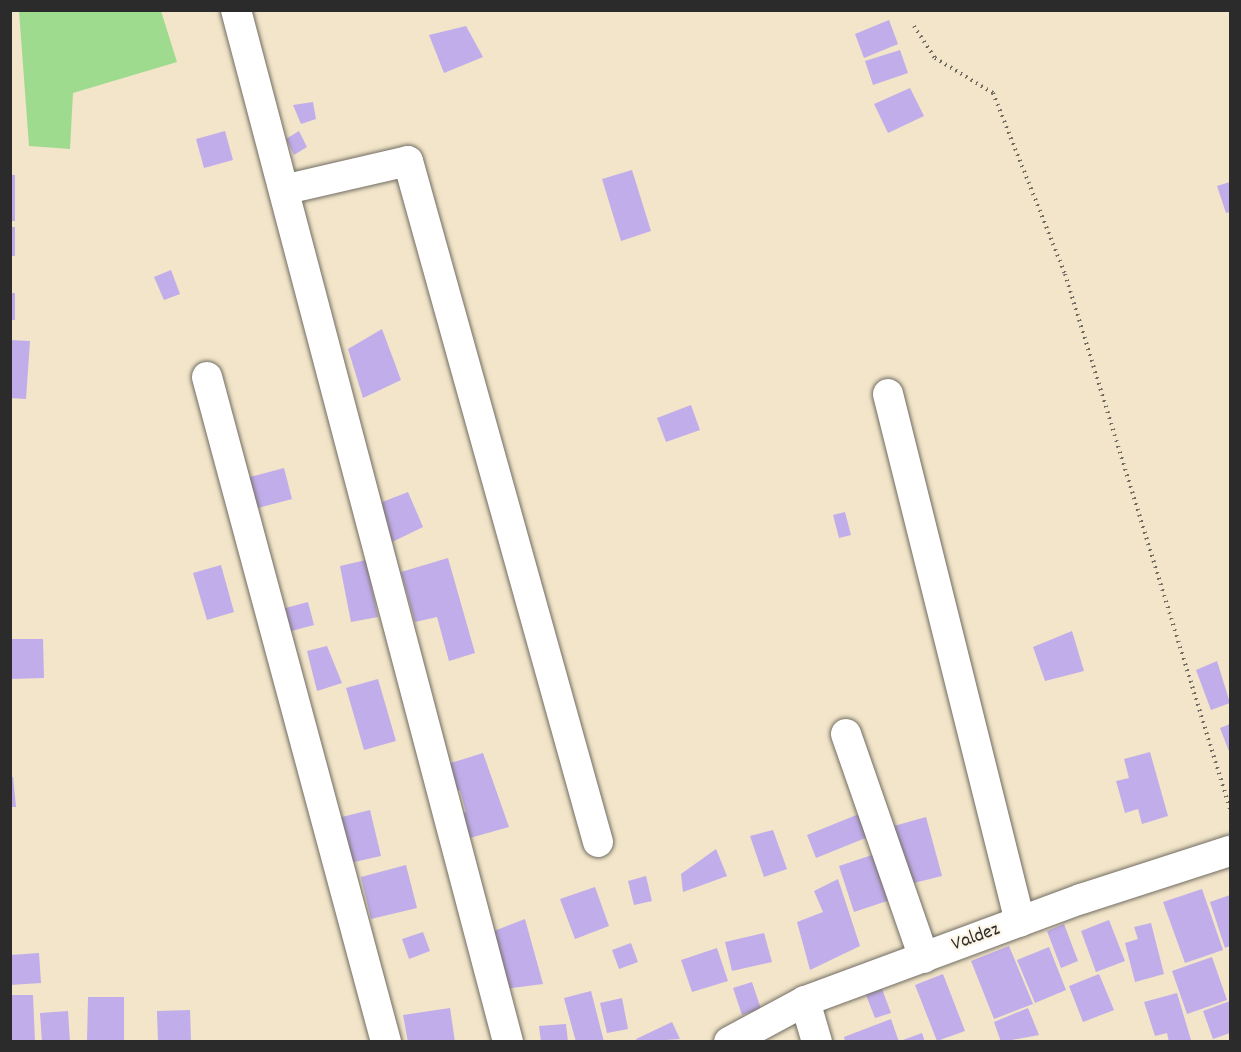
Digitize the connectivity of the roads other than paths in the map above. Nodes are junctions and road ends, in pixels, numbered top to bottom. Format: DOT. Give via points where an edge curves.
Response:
graph roads {
  1 [pos="236,10"];
  2 [pos="287,189"];
  3 [pos="207,377"];
  4 [pos="888,394"];
  5 [pos="846,734"];
  6 [pos="598,842"];
  7 [pos="1230,851"];
  8 [pos="1020,922"];
  9 [pos="924,958"];
  10 [pos="805,1001"];
  11 [pos="386,1041"];
  12 [pos="507,1041"];
  13 [pos="729,1041"];
  14 [pos="817,1041"];
  1 -- 2 [label="street"];
  2 -- 6 [label="street" via="408,161"];
  2 -- 12 [label="street"];
  3 -- 11 [label="street"];
  4 -- 8 [label="street"];
  5 -- 9 [label="street"];
  7 -- 8 [label="street, Valdez"];
  8 -- 9 [label="street, Valdez"];
  9 -- 10 [label="street, Valdez"];
  10 -- 13 [label="street, Valdez"];
  10 -- 14 [label="street"];
}
